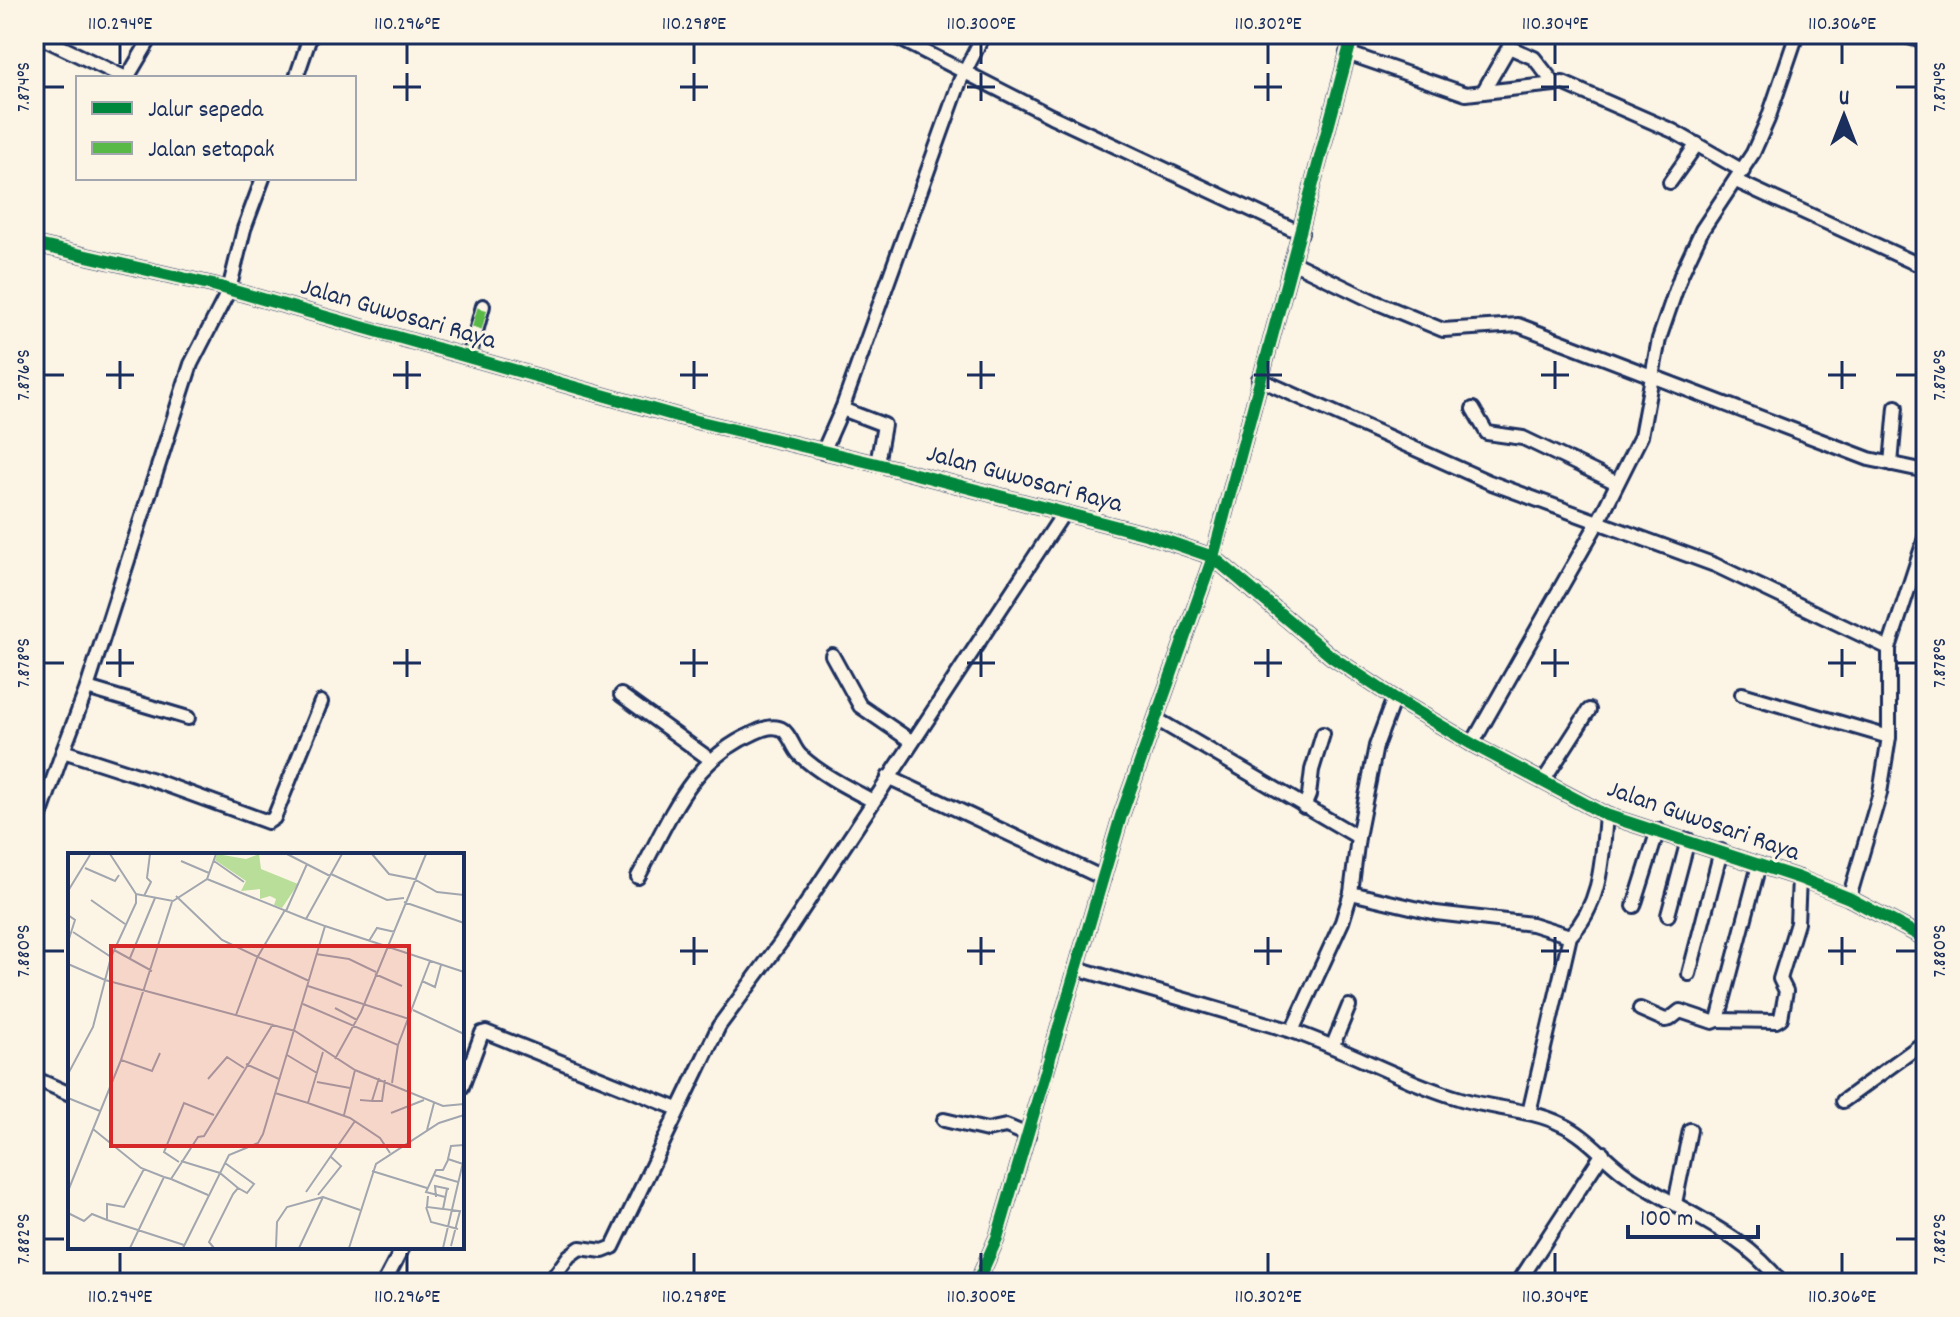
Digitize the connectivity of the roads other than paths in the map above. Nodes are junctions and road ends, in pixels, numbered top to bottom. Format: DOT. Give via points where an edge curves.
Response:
graph roads {
  1 [pos="34,34"];
  2 [pos="153,34"];
  3 [pos="311,34"];
  4 [pos="890,34"];
  5 [pos="984,34"];
  6 [pos="1353,34"];
  7 [pos="1797,34"];
  8 [pos="1899,34"];
  9 [pos="1926,42"];
  10 [pos="1347,53"];
  11 [pos="965,71"];
  12 [pos="123,76"];
  13 [pos="128,76"];
  14 [pos="297,76"];
  15 [pos="1553,82"];
  16 [pos="1483,92"];
  17 [pos="1697,144"];
  18 [pos="1740,176"];
  19 [pos="262,180"];
  20 [pos="1670,182"];
  21 [pos="1301,233"];
  22 [pos="34,244"];
  23 [pos="1292,262"];
  24 [pos="1915,263"];
  25 [pos="229,290"];
  26 [pos="483,306"];
  27 [pos="469,357"];
  28 [pos="1651,376"];
  29 [pos="1259,379"];
  30 [pos="1896,407"];
  31 [pos="842,409"];
  32 [pos="1473,409"];
  33 [pos="823,452"];
  34 [pos="877,464"];
  35 [pos="1891,464"];
  36 [pos="1926,471"];
  37 [pos="1617,483"];
  38 [pos="1063,514"];
  39 [pos="1598,522"];
  40 [pos="1926,535"];
  41 [pos="1213,557"];
  42 [pos="1889,648"];
  43 [pos="832,655"];
  44 [pos="87,688"];
  45 [pos="1742,694"];
  46 [pos="621,695"];
  47 [pos="1394,698"];
  48 [pos="321,702"];
  49 [pos="1589,710"];
  50 [pos="188,718"];
  51 [pos="1156,719"];
  52 [pos="1323,734"];
  53 [pos="1889,737"];
  54 [pos="911,741"];
  55 [pos="1472,744"];
  56 [pos="63,751"];
  57 [pos="711,760"];
  58 [pos="888,777"];
  59 [pos="1544,780"];
  60 [pos="873,801"];
  61 [pos="1304,807"];
  62 [pos="1606,815"];
  63 [pos="1658,830"];
  64 [pos="34,833"];
  65 [pos="1358,837"];
  66 [pos="1688,840"];
  67 [pos="1721,851"];
  68 [pos="1759,865"];
  69 [pos="638,877"];
  70 [pos="1103,878"];
  71 [pos="1799,878"];
  72 [pos="1351,893"];
  73 [pos="1849,898"];
  74 [pos="1634,906"];
  75 [pos="1668,915"];
  76 [pos="1570,936"];
  77 [pos="1926,939"];
  78 [pos="1076,968"];
  79 [pos="1689,974"];
  80 [pos="1349,1006"];
  81 [pos="1640,1009"];
  82 [pos="1718,1020"];
  83 [pos="1292,1031"];
  84 [pos="1926,1041"];
  85 [pos="1333,1045"];
  86 [pos="34,1078"];
  87 [pos="464,1082"];
  88 [pos="68,1093"];
  89 [pos="1843,1101"];
  90 [pos="678,1109"];
  91 [pos="1529,1113"];
  92 [pos="944,1120"];
  93 [pos="1690,1130"];
  94 [pos="1028,1135"];
  95 [pos="1603,1153"];
  96 [pos="1675,1203"];
  97 [pos="402,1249"];
  98 [pos="384,1283"];
  99 [pos="549,1283"];
  100 [pos="977,1283"];
  101 [pos="1518,1283"];
  102 [pos="1781,1283"];
  1 -- 12 [label="street"];
  2 -- 13 [label="street"];
  3 -- 14 [label="street"];
  4 -- 11 [label="street"];
  5 -- 11 [label="street"];
  6 -- 10 [label="street"];
  7 -- 18 [label="street" via="1768,119"];
  8 -- 9 [label="street"];
  10 -- 16 [label="street" via="1466,94"];
  10 -- 21 [label="street"];
  11 -- 21 [label="street"];
  11 -- 31 [label="street"];
  15 -- 16 [label="street"];
  15 -- 16 [label="street" via="1534,58 1509,47"];
  15 -- 17 [label="street"];
  17 -- 18 [label="street"];
  17 -- 20 [label="street"];
  18 -- 24 [label="street"];
  18 -- 28 [label="street" via="1702,230 1681,275"];
  19 -- 25 [label="street"];
  21 -- 23 [label="street"];
  22 -- 25 [label="street, Jalan Guwosari Raya"];
  23 -- 28 [label="street" via="1443,330 1518,325"];
  23 -- 29 [label="street"];
  25 -- 27 [label="street, Jalan Guwosari Raya"];
  25 -- 44 [label="street" via="191,364"];
  26 -- 27 [label="street"];
  27 -- 33 [label="street, Jalan Guwosari Raya"];
  28 -- 35 [label="street"];
  28 -- 37 [label="street" via="1645,425"];
  29 -- 39 [label="street" via="1489,482"];
  29 -- 41 [label="street"];
  30 -- 35 [label="street"];
  31 -- 33 [label="street"];
  31 -- 34 [label="street" via="884,425"];
  32 -- 37 [label="street" via="1487,433 1523,438"];
  33 -- 34 [label="street, Jalan Guwosari Raya"];
  34 -- 38 [label="street, Jalan Guwosari Raya"];
  35 -- 36 [label="street"];
  37 -- 39 [label="street"];
  38 -- 41 [label="street, Jalan Guwosari Raya"];
  38 -- 54 [label="street"];
  39 -- 42 [label="street" via="1715,565"];
  39 -- 55 [label="street"];
  40 -- 42 [label="street"];
  41 -- 47 [label="street, Jalan Guwosari Raya" via="1332,657"];
  41 -- 51 [label="street"];
  42 -- 53 [label="street"];
  43 -- 54 [label="street" via="860,706"];
  44 -- 50 [label="street"];
  44 -- 56 [label="street"];
  45 -- 53 [label="street"];
  46 -- 57 [label="street"];
  47 -- 55 [label="street, Jalan Guwosari Raya"];
  47 -- 65 [label="street" via="1376,746"];
  48 -- 56 [label="street" via="268,822"];
  49 -- 59 [label="street"];
  51 -- 61 [label="street"];
  51 -- 70 [label="street"];
  52 -- 61 [label="street"];
  53 -- 73 [label="street" via="1880,793"];
  54 -- 58 [label="street"];
  55 -- 59 [label="street, Jalan Guwosari Raya"];
  56 -- 64 [label="street"];
  57 -- 60 [label="street" via="741,739 782,729 802,757"];
  57 -- 69 [label="street" via="689,782"];
  58 -- 60 [label="street"];
  58 -- 70 [label="street"];
  59 -- 62 [label="street, Jalan Guwosari Raya"];
  60 -- 90 [label="street" via="719,1026"];
  61 -- 65 [label="street"];
  62 -- 63 [label="street, Jalan Guwosari Raya"];
  62 -- 76 [label="street" via="1592,906"];
  63 -- 66 [label="street, Jalan Guwosari Raya"];
  63 -- 74 [label="street"];
  65 -- 72 [label="street"];
  66 -- 67 [label="street, Jalan Guwosari Raya"];
  66 -- 75 [label="street"];
  67 -- 68 [label="street, Jalan Guwosari Raya"];
  67 -- 79 [label="street"];
  68 -- 71 [label="street, Jalan Guwosari Raya"];
  68 -- 82 [label="street"];
  70 -- 78 [label="street"];
  71 -- 73 [label="street, Jalan Guwosari Raya"];
  71 -- 82 [label="street" via="1797,923 1780,979 1786,991 1781,1018"];
  72 -- 76 [label="street" via="1436,913 1532,924"];
  72 -- 83 [label="street"];
  73 -- 77 [label="street, Jalan Guwosari Raya"];
  76 -- 91 [label="street"];
  78 -- 83 [label="street"];
  78 -- 94 [label="street"];
  80 -- 85 [label="street"];
  81 -- 82 [label="street" via="1665,1020 1680,1011"];
  83 -- 85 [label="street"];
  84 -- 89 [label="street"];
  85 -- 91 [label="street" via="1459,1098"];
  86 -- 88 [label="street"];
  87 -- 90 [label="street" via="486,1032"];
  90 -- 99 [label="street" via="613,1247 580,1248"];
  91 -- 95 [label="street" via="1567,1127"];
  92 -- 94 [label="street" via="985,1129 1006,1126"];
  93 -- 96 [label="street"];
  94 -- 100 [label="street" via="997,1238"];
  95 -- 96 [label="street" via="1623,1172"];
  95 -- 101 [label="street"];
  96 -- 102 [label="street" via="1759,1257"];
  97 -- 98 [label="street"];
}
